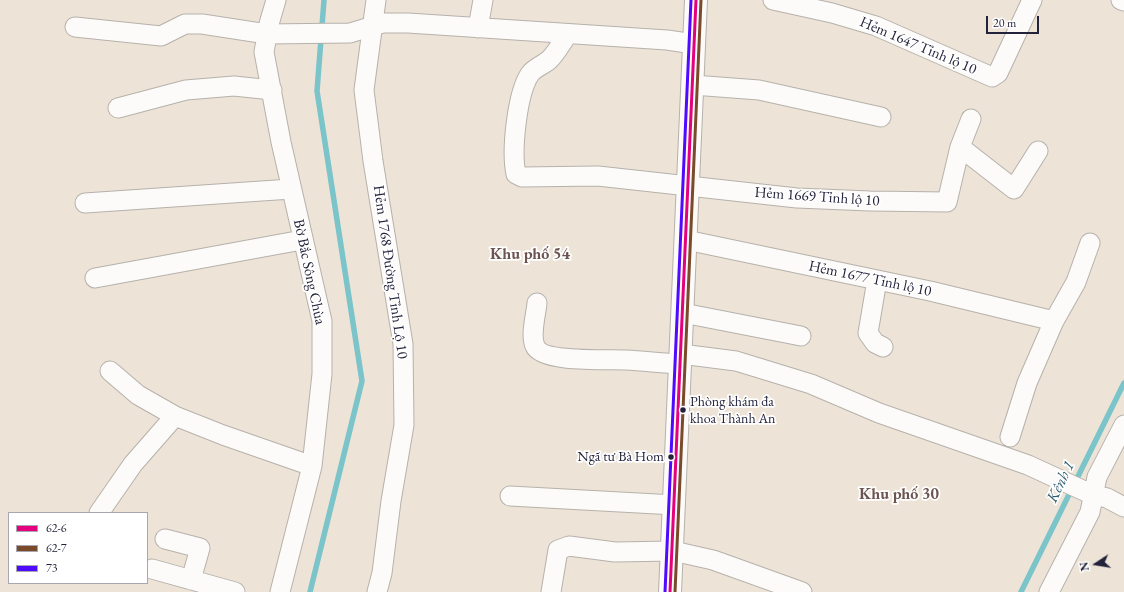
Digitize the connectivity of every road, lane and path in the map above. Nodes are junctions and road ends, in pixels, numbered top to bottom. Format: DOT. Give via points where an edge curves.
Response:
graph roads {
  1 [pos="276,0"];
  2 [pos="376,0"];
  3 [pos="483,0"];
  4 [pos="696,0"];
  5 [pos="773,0"];
  6 [pos="1032,0"];
  7 [pos="75,27"];
  8 [pos="372,27"];
  9 [pos="478,28"];
  10 [pos="267,34"];
  11 [pos="568,34"];
  12 [pos="694,44"];
  13 [pos="693,85"];
  14 [pos="272,90"];
  15 [pos="118,108"];
  16 [pos="881,117"];
  17 [pos="971,119"];
  18 [pos="960,147"];
  19 [pos="1038,151"];
  20 [pos="688,186"];
  21 [pos="291,189"];
  22 [pos="85,203"];
  23 [pos="302,240"];
  24 [pos="686,240"];
  25 [pos="1090,243"];
  26 [pos="95,278"];
  27 [pos="876,280"];
  28 [pos="537,303"];
  29 [pos="683,313"];
  30 [pos="1054,321"];
  31 [pos="801,336"];
  32 [pos="883,347"];
  33 [pos="681,359"];
  34 [pos="110,371"];
  35 [pos="175,416"];
  36 [pos="1124,425"];
  37 [pos="1010,437"];
  38 [pos="312,466"];
  39 [pos="1093,494"];
  40 [pos="510,496"];
  41 [pos="675,505"];
  42 [pos="1124,507"];
  43 [pos="100,512"];
  44 [pos="165,539"];
  45 [pos="673,551"];
  46 [pos="152,570"];
  47 [pos="191,580"];
  48 [pos="235,592"];
  49 [pos="280,592"];
  50 [pos="377,592"];
  51 [pos="552,592"];
  52 [pos="670,592"];
  53 [pos="802,592"];
  54 [pos="1049,592"];
  1 -- 10 [label="street, Bờ Bắc Sông Chùa"];
  2 -- 8 [label="street, Hẻm 1768 Đường Tỉnh Lộ 10"];
  3 -- 9 [label="street"];
  4 -- 12 [label="main road"];
  5 -- 6 [label="street, Hẻm 1647 Tỉnh lộ 10" via="876,26 992,77 998,73"];
  7 -- 10 [label="street" via="161,36 185,24 202,24"];
  8 -- 9 [label="street" via="383,23 408,23"];
  8 -- 10 [label="street" via="350,33"];
  8 -- 50 [label="street, Hẻm 1768 Đường Tỉnh Lộ 10" via="364,90 403,351 404,425"];
  9 -- 11 [label="street"];
  10 -- 14 [label="street, Bờ Bắc Sông Chùa" via="264,52"];
  11 -- 12 [label="street"];
  11 -- 20 [label="street, Hẻm 1669 Tỉnh lộ 10" via="550,59 531,72 524,84 517,120 514,154 516,174 530,178 598,176"];
  12 -- 13 [label="main road"];
  13 -- 16 [label="street" via="759,90"];
  13 -- 20 [label="main road"];
  14 -- 15 [label="street" via="234,86 186,90"];
  14 -- 21 [label="street, Bờ Bắc Sông Chùa"];
  17 -- 18 [label="street"];
  18 -- 19 [label="street" via="1014,189"];
  18 -- 20 [label="street, Hẻm 1669 Tỉnh lộ 10" via="947,202 798,198"];
  20 -- 24 [label="main road"];
  21 -- 22 [label="street"];
  21 -- 23 [label="street, Bờ Bắc Sông Chùa"];
  23 -- 26 [label="street"];
  23 -- 38 [label="street, Bờ Bắc Sông Chùa" via="322,321 322,374"];
  24 -- 27 [label="street, Hẻm 1677 Tỉnh lộ 10"];
  24 -- 29 [label="main road"];
  25 -- 30 [label="street" via="1076,282"];
  27 -- 30 [label="street, Hẻm 1677 Tỉnh lộ 10"];
  27 -- 32 [label="street" via="868,333 875,343"];
  28 -- 33 [label="street" via="534,338 535,347 541,352 581,360"];
  29 -- 31 [label="street"];
  29 -- 33 [label="main road"];
  30 -- 37 [label="street" via="1027,383"];
  33 -- 39 [label="street" via="736,361 811,384 879,413 1008,457"];
  33 -- 41 [label="main road"];
  34 -- 35 [label="street" via="138,396"];
  35 -- 38 [label="street"];
  35 -- 43 [label="street" via="133,464"];
  36 -- 39 [label="street" via="1097,477"];
  38 -- 49 [label="street, Bờ Bắc Sông Chùa"];
  39 -- 42 [label="street"];
  39 -- 54 [label="street" via="1090,512"];
  40 -- 41 [label="street"];
  41 -- 45 [label="main road"];
  44 -- 47 [label="street" via="200,548"];
  45 -- 51 [label="street" via="615,552 569,546 558,550"];
  45 -- 52 [label="main road"];
  45 -- 53 [label="street" via="713,560"];
  46 -- 47 [label="street"];
  47 -- 48 [label="street"];
}
